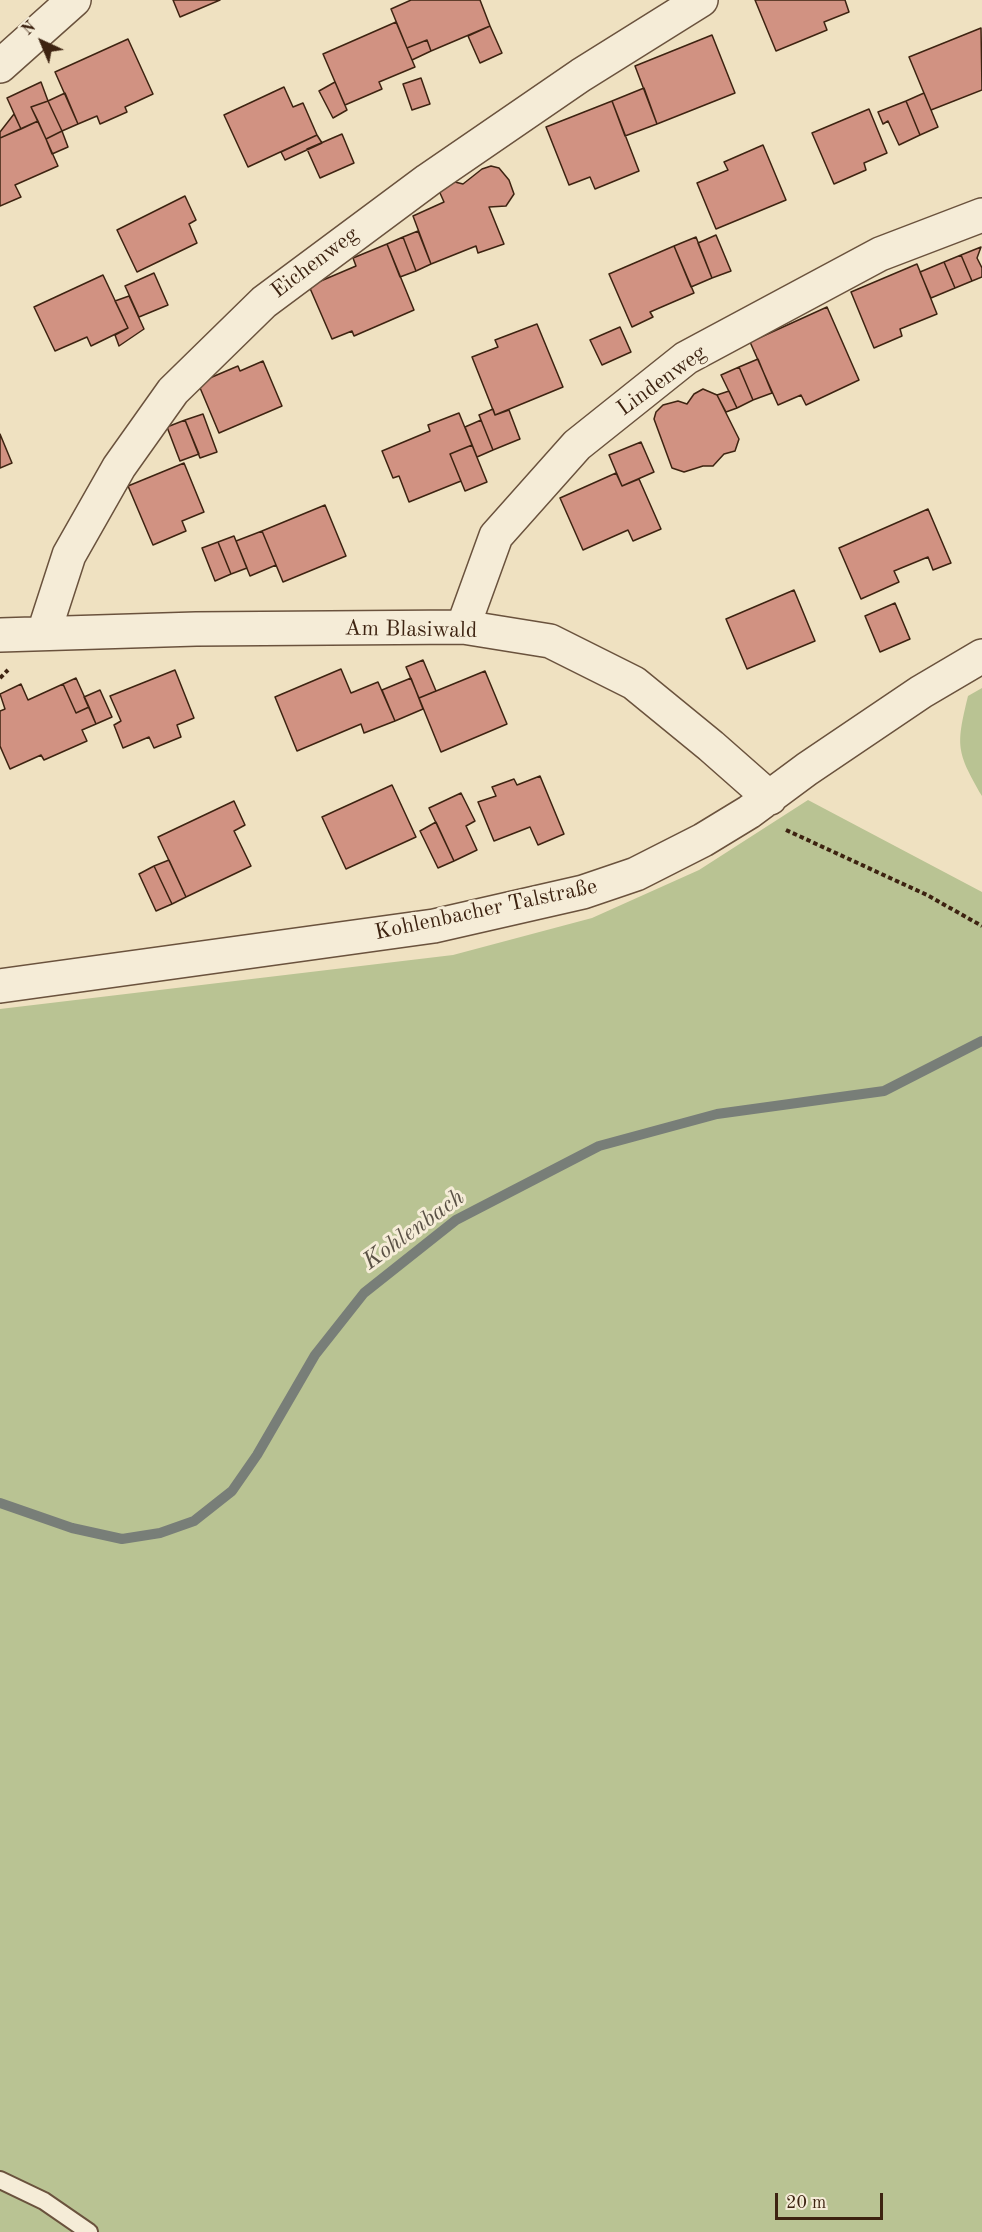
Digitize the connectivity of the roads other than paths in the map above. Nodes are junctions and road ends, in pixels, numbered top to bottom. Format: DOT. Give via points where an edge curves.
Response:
graph roads {
  1 [pos="74,0"];
  2 [pos="701,0"];
  3 [pos="0,66"];
  4 [pos="982,215"];
  5 [pos="463,627"];
  6 [pos="44,632"];
  7 [pos="0,634"];
  8 [pos="982,656"];
  9 [pos="759,805"];
  10 [pos="0,986"];
  11 [pos="0,2180"];
  12 [pos="89,2232"];
  1 -- 3 [label="street"];
  2 -- 6 [label="street, Eichenweg" via="581,75 428,180 264,302 173,391 119,467 69,555"];
  4 -- 5 [label="street, Lindenweg" via="880,254 686,358 577,445 496,536"];
  5 -- 6 [label="street, Am Blasiwald"];
  5 -- 9 [label="street, Am Blasiwald" via="550,641 634,684 711,746"];
  6 -- 7 [label="street, Am Blasiwald"];
  8 -- 9 [label="street, Kohlenbacher Talstraße" via="921,692"];
  9 -- 10 [label="street, Kohlenbacher Talstraße" via="703,840 636,874 584,892 434,926"];
  11 -- 12 [label="lane" via="45,2201"];
}
